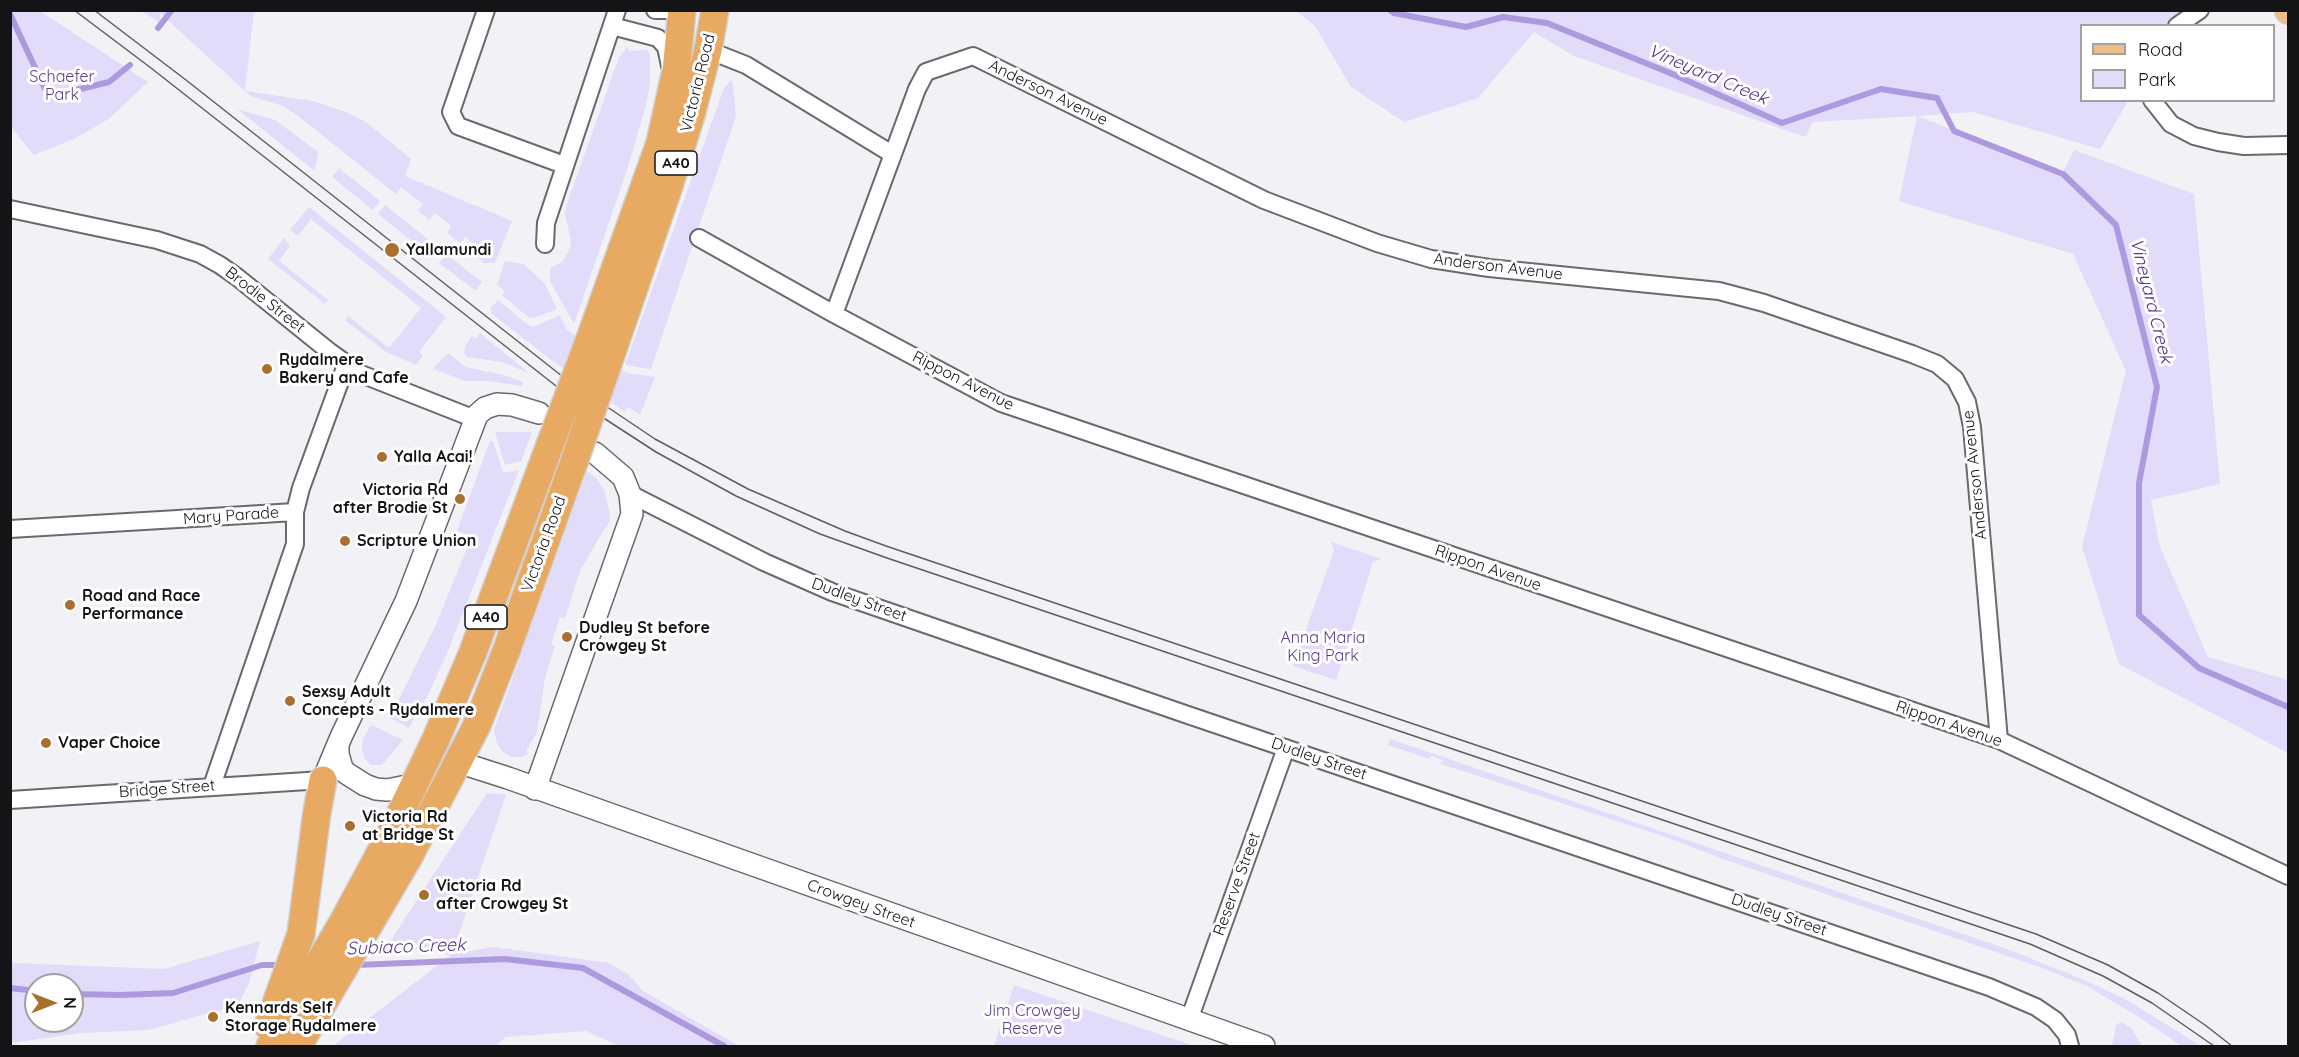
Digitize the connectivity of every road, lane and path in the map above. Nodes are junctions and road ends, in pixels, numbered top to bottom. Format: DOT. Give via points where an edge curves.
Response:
graph roads {
  1 [pos="486,10"];
  2 [pos="715,10"];
  3 [pos="2200,10"];
  4 [pos="668,11"];
  5 [pos="614,18"];
  6 [pos="2180,24"];
  7 [pos="708,50"];
  8 [pos="670,66"];
  9 [pos="2154,102"];
  10 [pos="667,115"];
  11 [pos="2289,145"];
  12 [pos="892,154"];
  13 [pos="564,165"];
  14 [pos="10,209"];
  15 [pos="699,238"];
  16 [pos="545,244"];
  17 [pos="834,314"];
  18 [pos="601,344"];
  19 [pos="346,365"];
  20 [pos="539,413"];
  21 [pos="475,419"];
  22 [pos="584,457"];
  23 [pos="630,495"];
  24 [pos="295,512"];
  25 [pos="10,529"];
  26 [pos="1999,740"];
  27 [pos="1286,748"];
  28 [pos="458,762"];
  29 [pos="335,776"];
  30 [pos="412,785"];
  31 [pos="212,786"];
  32 [pos="535,789"];
  33 [pos="10,800"];
  34 [pos="2289,876"];
  35 [pos="288,999"];
  36 [pos="1189,1020"];
  37 [pos="261,1047"];
  38 [pos="270,1047"];
  39 [pos="298,1047"];
  40 [pos="1264,1047"];
  41 [pos="2070,1047"];
  1 -- 13 [label="street" via="451,112 458,126"];
  2 -- 7 [label="highway, Victoria Road / A40"];
  3 -- 6 [label="street"];
  4 -- 8 [label="highway"];
  4 -- 10 [label="highway, Victoria Road / A40" via="676,71"];
  5 -- 8 [label="street" via="658,38 666,47"];
  5 -- 13 [label="street"];
  7 -- 12 [label="street" via="746,65"];
  7 -- 18 [label="highway, Victoria Road / A40" via="668,189"];
  8 -- 10 [label="highway"];
  9 -- 11 [label="street" via="2171,124 2194,136 2244,146"];
  10 -- 18 [label="highway, Victoria Road / A40"];
  12 -- 17 [label="street, Anderson Avenue"];
  12 -- 26 [label="street, Anderson Avenue" via="926,72 973,56 1263,200 1377,243 1431,259 1489,268 1719,291 1937,364 1955,379 1967,402 1972,428"];
  13 -- 16 [label="street" via="546,223"];
  14 -- 19 [label="street, Brodie Street" via="157,240 200,254 237,277"];
  15 -- 17 [label="street, Rippon Avenue"];
  17 -- 26 [label="street, Rippon Avenue" via="1001,403"];
  18 -- 22 [label="highway, Victoria Road / A40, bridge"];
  18 -- 30 [label="highway, Victoria Road / A40, bridge" via="550,444 473,652"];
  19 -- 21 [label="street, Brodie Street"];
  19 -- 24 [label="street, Mary Parade"];
  20 -- 21 [label="street" via="500,405 485,408"];
  21 -- 29 [label="street" via="406,601 338,745"];
  22 -- 23 [label="street" via="623,477"];
  22 -- 28 [label="highway, Victoria Road / A40" via="494,683"];
  23 -- 27 [label="street, Dudley Street" via="832,592"];
  23 -- 32 [label="street" via="629,525"];
  24 -- 25 [label="street, Mary Parade"];
  24 -- 31 [label="street" via="295,544"];
  26 -- 34 [label="street, Rippon Avenue"];
  27 -- 36 [label="street, Reserve Street"];
  27 -- 41 [label="street, Dudley Street" via="1955,975 2036,1007 2055,1020 2067,1035"];
  28 -- 32 [label="street, Crowgey Street"];
  28 -- 39 [label="highway, Victoria Road / A40" via="373,921"];
  29 -- 30 [label="street" via="376,789"];
  29 -- 31 [label="street, Bridge Street"];
  29 -- 35 [label="highway" via="317,812 303,925"];
  30 -- 35 [label="highway, Victoria Road / A40" via="343,922"];
  31 -- 33 [label="street, Bridge Street"];
  32 -- 36 [label="street, Crowgey Street"];
  35 -- 37 [label="highway"];
  35 -- 38 [label="highway, Victoria Road / A40"];
  36 -- 40 [label="street, Crowgey Street"];
}
